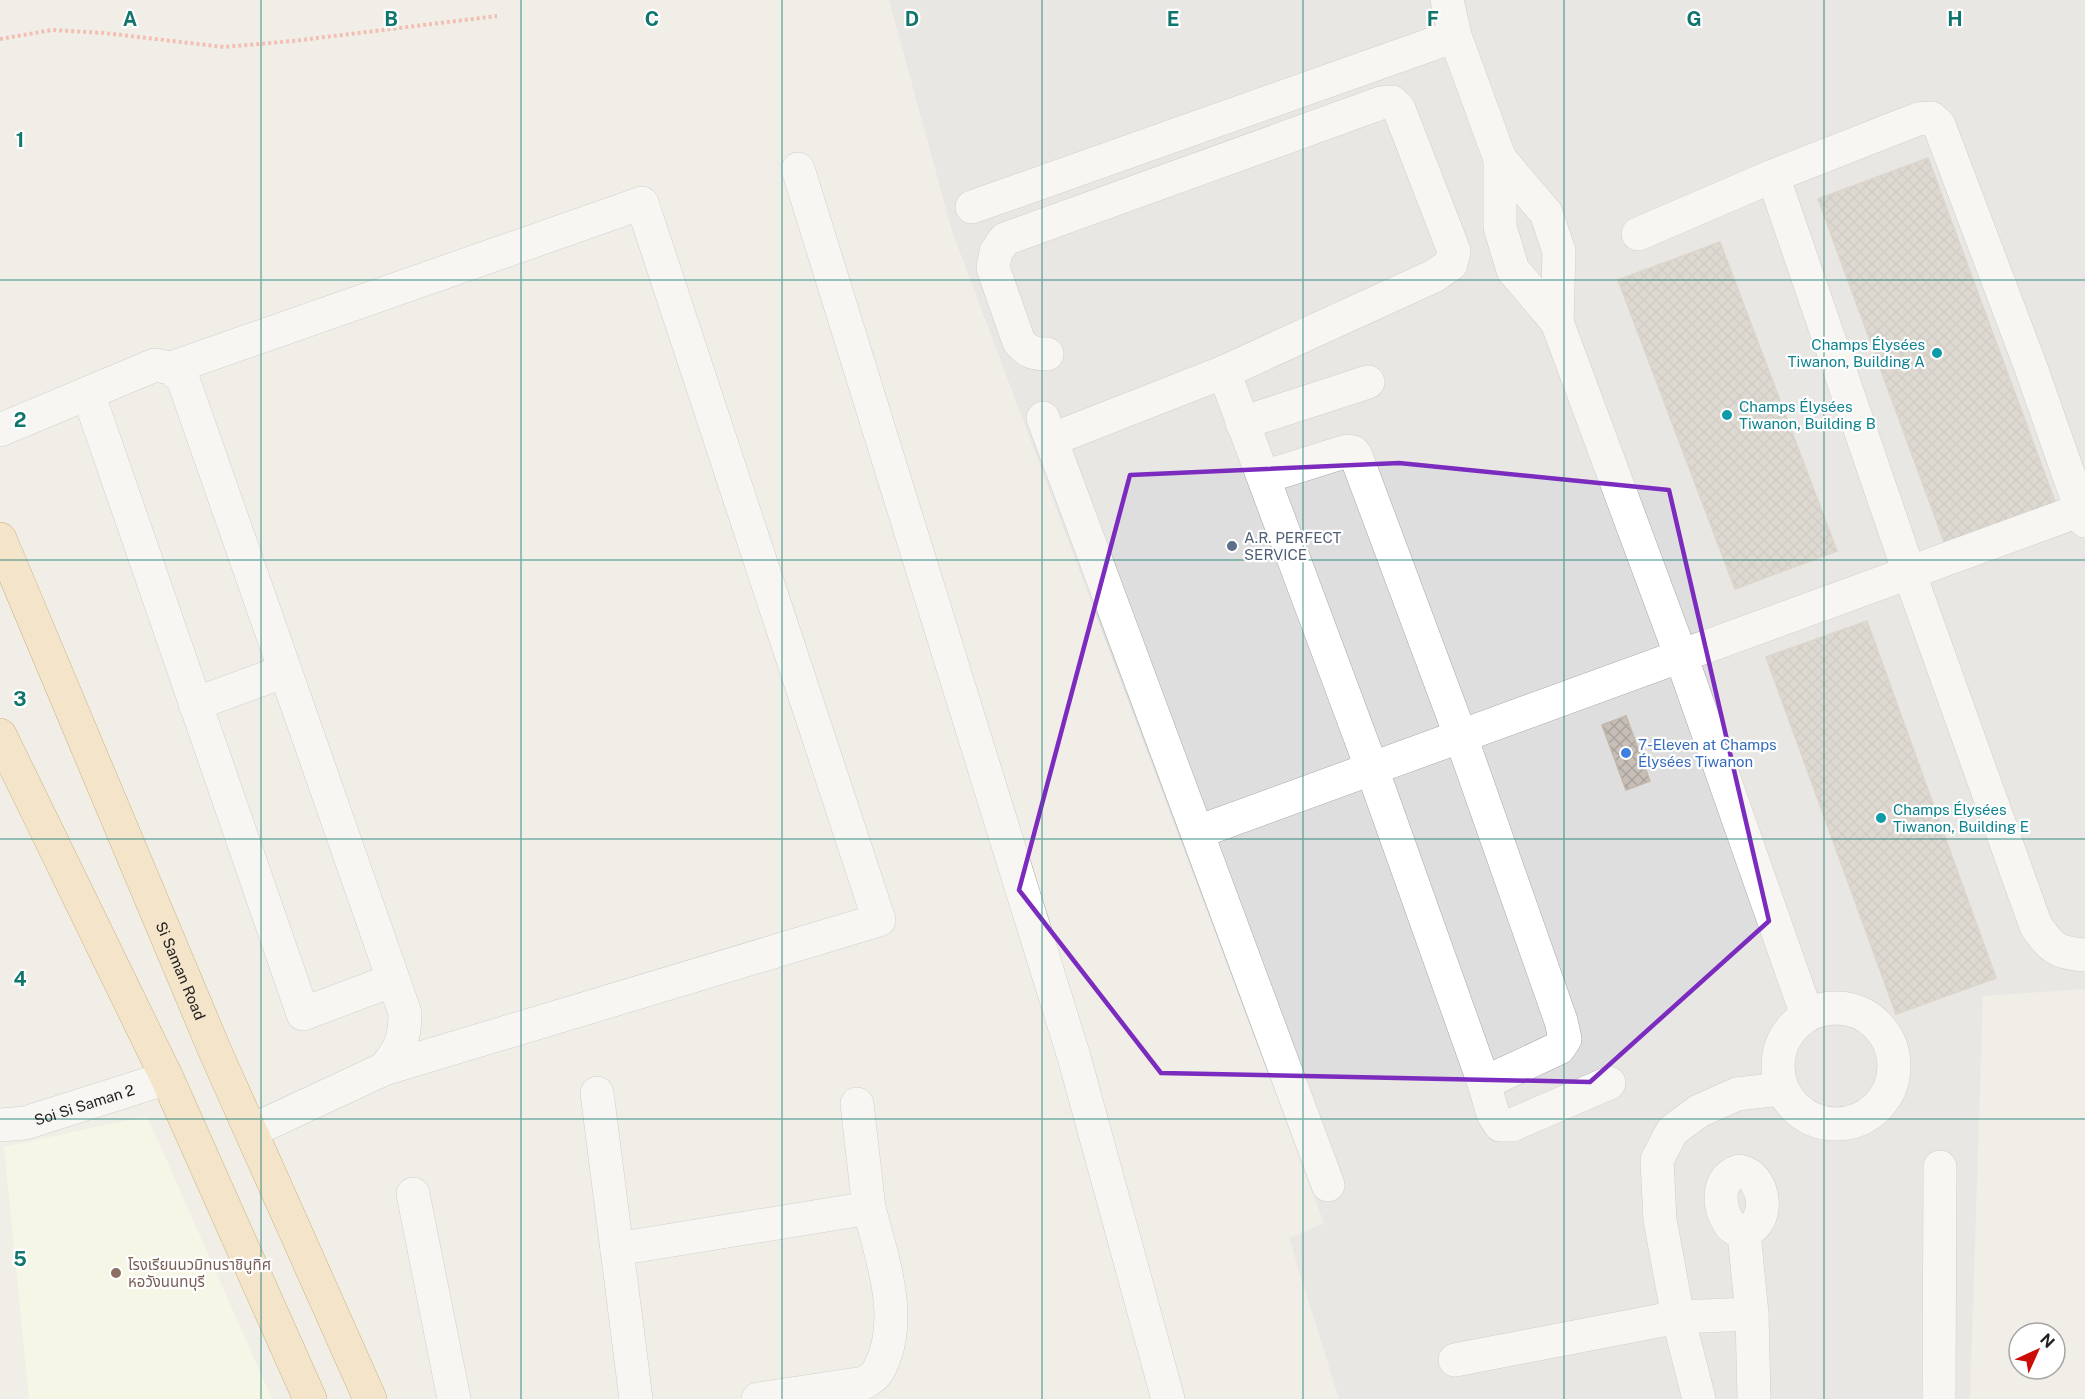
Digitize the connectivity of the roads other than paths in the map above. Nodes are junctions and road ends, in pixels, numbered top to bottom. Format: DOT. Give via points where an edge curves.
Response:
graph roads {
  1 [pos="1447,0"];
  2 [pos="1455,36"];
  3 [pos="1500,159"];
  4 [pos="798,168"];
  5 [pos="1773,176"];
  6 [pos="972,207"];
  7 [pos="1638,234"];
  8 [pos="1557,322"];
  9 [pos="1047,354"];
  10 [pos="171,368"];
  11 [pos="1224,372"];
  12 [pos="1368,382"];
  13 [pos="88,393"];
  14 [pos="1242,423"];
  15 [pos="0,430"];
  16 [pos="1264,477"];
  17 [pos="2083,515"];
  18 [pos="0,539"];
  19 [pos="1909,572"];
  20 [pos="1681,656"];
  21 [pos="285,670"];
  22 [pos="195,704"];
  23 [pos="0,735"];
  24 [pos="1461,736"];
  25 [pos="1372,769"];
  26 [pos="1198,832"];
  27 [pos="2085,955"];
  28 [pos="393,980"];
  29 [pos="1807,1014"];
  30 [pos="384,1069"];
  31 [pos="167,1078"];
  32 [pos="1484,1083"];
  33 [pos="1609,1083"];
  34 [pos="1782,1089"];
  35 [pos="597,1093"];
  36 [pos="857,1104"];
  37 [pos="0,1125"];
  38 [pos="250,1131"];
  39 [pos="1940,1167"];
  40 [pos="1328,1185"];
  41 [pos="413,1194"];
  42 [pos="869,1208"];
  43 [pos="1744,1234"];
  44 [pos="617,1249"];
  45 [pos="1752,1314"];
  46 [pos="1678,1317"];
  47 [pos="1455,1360"];
  48 [pos="831,1394"];
  49 [pos="310,1399"];
  50 [pos="370,1399"];
  51 [pos="454,1399"];
  52 [pos="636,1399"];
  53 [pos="758,1399"];
  54 [pos="1168,1399"];
  55 [pos="1699,1399"];
  56 [pos="1754,1399"];
  57 [pos="1939,1399"];
  1 -- 2 [label="street"];
  2 -- 3 [label="street"];
  2 -- 6 [label="street"];
  3 -- 8 [label="street" via="1500,227 1513,270"];
  3 -- 8 [label="street" via="1546,213 1559,251"];
  4 -- 54 [label="street" via="1074,1057"];
  5 -- 7 [label="street"];
  5 -- 17 [label="street" via="1918,119 1931,118 1939,125"];
  5 -- 19 [label="street"];
  8 -- 20 [label="street"];
  9 -- 11 [label="street" via="1034,354 1019,342 993,268 996,252 1005,239 1392,102 1399,109 1454,251 1451,264 1434,276"];
  10 -- 13 [label="street" via="155,364"];
  10 -- 21 [label="street" via="183,379"];
  10 -- 30 [label="street" via="642,203 879,921"];
  11 -- 14 [label="street"];
  11 -- 26 [label="street" via="1051,427"];
  12 -- 14 [label="street"];
  13 -- 15 [label="street"];
  13 -- 22 [label="street"];
  14 -- 16 [label="street"];
  16 -- 24 [label="street" via="1353,452"];
  16 -- 25 [label="street"];
  17 -- 19 [label="street"];
  18 -- 38 [label="main road, Si Saman Road"];
  19 -- 20 [label="street"];
  19 -- 27 [label="street" via="2036,926 2048,943 2065,954"];
  20 -- 24 [label="street"];
  20 -- 29 [label="street"];
  21 -- 22 [label="street"];
  21 -- 28 [label="street"];
  22 -- 28 [label="street" via="303,1014"];
  23 -- 31 [label="main road"];
  24 -- 25 [label="street"];
  24 -- 32 [label="street" via="1565,1039 1559,1048"];
  25 -- 26 [label="street"];
  25 -- 32 [label="street"];
  26 -- 40 [label="street"];
  28 -- 30 [label="street" via="405,1013 405,1031 398,1053"];
  29 -- 34 [label="street" via="1786,1034 1777,1061"];
  29 -- 34 [label="street" via="1829,1008 1851,1010 1872,1020 1890,1048 1892,1082 1882,1102 1864,1117 1843,1124 1820,1122 1800,1112"];
  30 -- 38 [label="street"];
  31 -- 37 [label="street, Soi Si Saman 2" via="25,1123"];
  31 -- 49 [label="main road"];
  32 -- 33 [label="street" via="1500,1125 1512,1125"];
  34 -- 46 [label="street" via="1737,1094 1699,1111 1672,1131 1657,1160 1660,1221"];
  35 -- 44 [label="street"];
  36 -- 42 [label="street"];
  38 -- 50 [label="main road, Si Saman Road"];
  39 -- 57 [label="street"];
  41 -- 51 [label="street"];
  42 -- 44 [label="street"];
  42 -- 48 [label="street" via="887,1280 889,1344 877,1373 864,1383"];
  43 -- 45 [label="street"];
  44 -- 52 [label="street"];
  45 -- 46 [label="street"];
  45 -- 56 [label="street"];
  46 -- 47 [label="street"];
  46 -- 55 [label="street"];
  48 -- 53 [label="street"];
}
